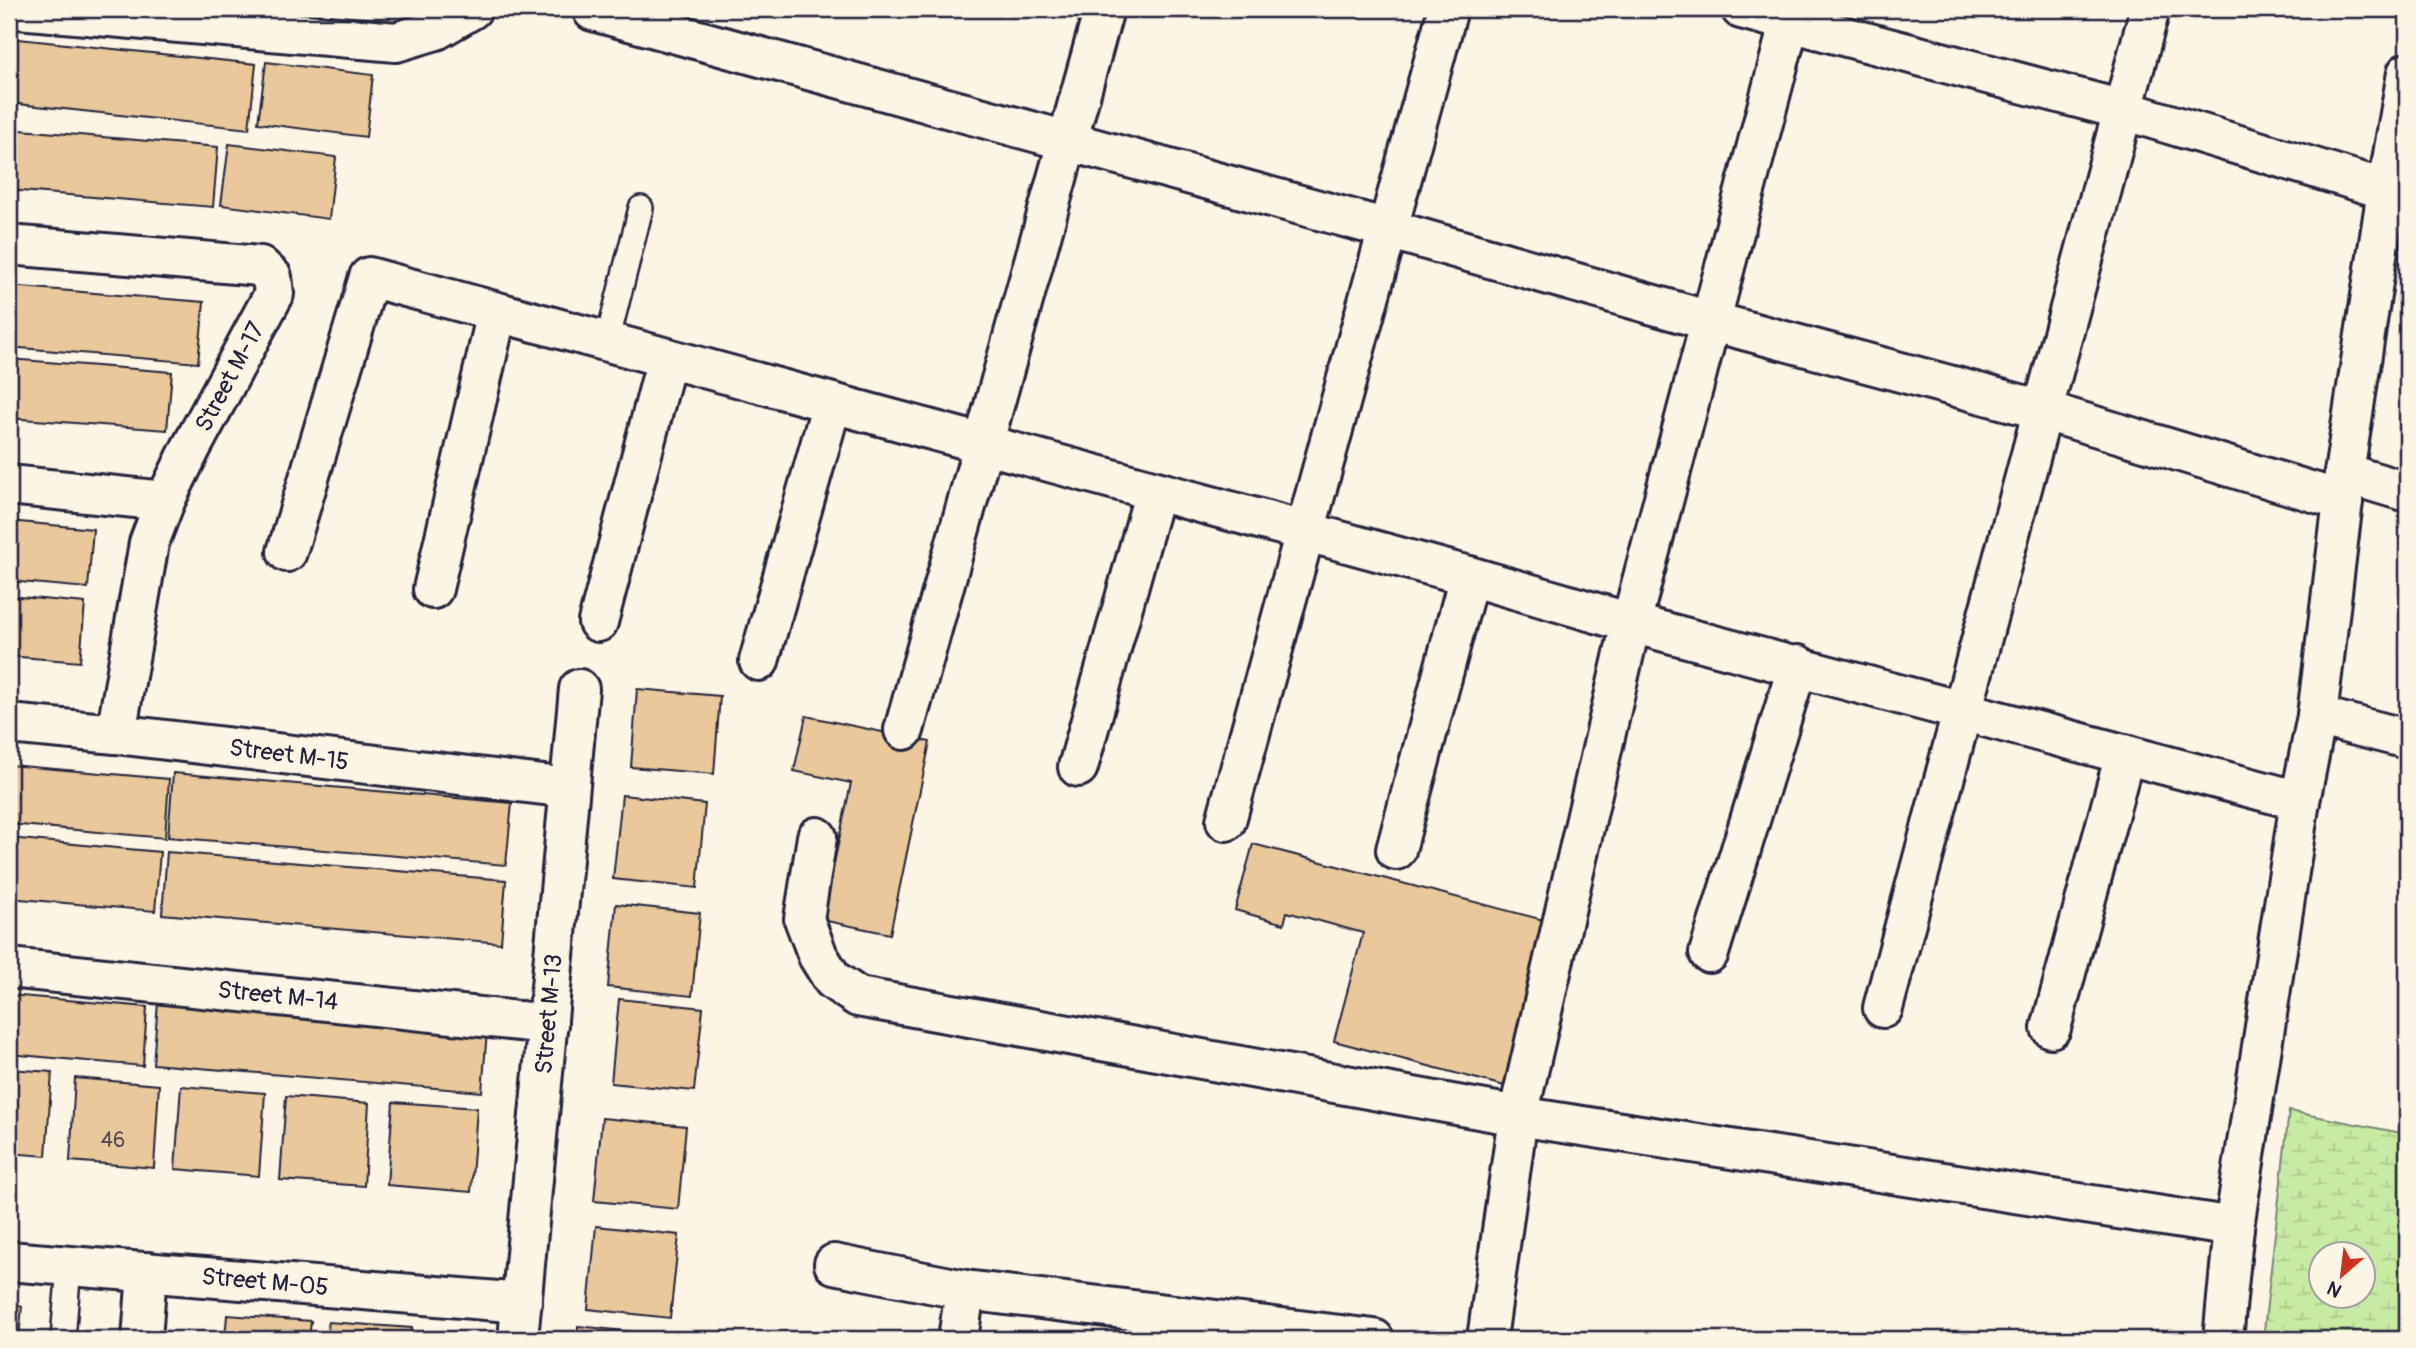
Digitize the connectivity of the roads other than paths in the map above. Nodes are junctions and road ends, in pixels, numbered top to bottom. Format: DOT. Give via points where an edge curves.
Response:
graph roads {
  1 [pos="18,9"];
  2 [pos="471,9"];
  3 [pos="1104,9"];
  4 [pos="1448,9"];
  5 [pos="1741,9"];
  6 [pos="2150,9"];
  7 [pos="593,11"];
  8 [pos="1791,15"];
  9 [pos="2407,74"];
  10 [pos="2123,110"];
  11 [pos="2402,138"];
  12 [pos="1067,142"];
  13 [pos="2387,190"];
  14 [pos="640,208"];
  15 [pos="1388,229"];
  16 [pos="9,246"];
  17 [pos="497,312"];
  18 [pos="1710,321"];
  19 [pos="607,342"];
  20 [pos="667,358"];
  21 [pos="832,403"];
  22 [pos="2042,410"];
  23 [pos="984,444"];
  24 [pos="9,485"];
  25 [pos="2343,487"];
  26 [pos="1155,491"];
  27 [pos="2407,492"];
  28 [pos="165,501"];
  29 [pos="1305,532"];
  30 [pos="288,552"];
  31 [pos="1469,576"];
  32 [pos="433,589"];
  33 [pos="598,622"];
  34 [pos="1631,623"];
  35 [pos="759,662"];
  36 [pos="1798,666"];
  37 [pos="579,689"];
  38 [pos="1962,710"];
  39 [pos="2317,716"];
  40 [pos="9,724"];
  41 [pos="904,730"];
  42 [pos="116,734"];
  43 [pos="2407,738"];
  44 [pos="2125,754"];
  45 [pos="1078,767"];
  46 [pos="569,788"];
  47 [pos="2300,801"];
  48 [pos="1226,821"];
  49 [pos="817,837"];
  50 [pos="1396,850"];
  51 [pos="1709,953"];
  52 [pos="9,968"];
  53 [pos="1882,1008"];
  54 [pos="548,1024"];
  55 [pos="2051,1028"];
  56 [pos="1518,1116"];
  57 [pos="2234,1227"];
  58 [pos="9,1261"];
  59 [pos="834,1264"];
  60 [pos="69,1266"];
  61 [pos="147,1272"];
  62 [pos="965,1290"];
  63 [pos="520,1321"];
  64 [pos="63,1339"];
  65 [pos="142,1339"];
  66 [pos="958,1339"];
  67 [pos="1374,1339"];
  68 [pos="1487,1339"];
  69 [pos="2223,1339"];
  1 -- 2 [label="street" via="396,42 436,30"];
  3 -- 12 [label="street"];
  4 -- 15 [label="street"];
  5 -- 8 [label="street"];
  6 -- 10 [label="street"];
  7 -- 12 [label="street"];
  8 -- 10 [label="street"];
  8 -- 18 [label="street"];
  9 -- 11 [label="street"];
  10 -- 13 [label="street"];
  10 -- 22 [label="street"];
  11 -- 13 [label="street"];
  12 -- 15 [label="street"];
  12 -- 23 [label="street"];
  13 -- 25 [label="street"];
  14 -- 19 [label="lane"];
  15 -- 18 [label="street"];
  15 -- 29 [label="street"];
  16 -- 28 [label="street, Street M-17" via="260,266 272,277 274,294"];
  17 -- 19 [label="street"];
  17 -- 30 [label="street" via="369,277"];
  17 -- 32 [label="street"];
  18 -- 22 [label="street"];
  18 -- 34 [label="street"];
  19 -- 20 [label="street"];
  20 -- 21 [label="street"];
  20 -- 33 [label="street"];
  21 -- 23 [label="street"];
  21 -- 35 [label="street"];
  22 -- 25 [label="street"];
  22 -- 38 [label="street"];
  23 -- 26 [label="street"];
  23 -- 41 [label="street"];
  24 -- 28 [label="street"];
  25 -- 27 [label="street"];
  25 -- 39 [label="street"];
  26 -- 29 [label="street"];
  26 -- 45 [label="street"];
  28 -- 42 [label="street, Street M-17" via="149,543"];
  29 -- 31 [label="street"];
  29 -- 48 [label="street"];
  31 -- 34 [label="street"];
  31 -- 50 [label="street"];
  34 -- 36 [label="street"];
  34 -- 56 [label="street"];
  36 -- 38 [label="street"];
  36 -- 51 [label="street"];
  37 -- 46 [label="street, Street M-13"];
  38 -- 44 [label="street"];
  38 -- 53 [label="street"];
  39 -- 43 [label="street"];
  39 -- 47 [label="street"];
  40 -- 42 [label="street, Street M-15"];
  42 -- 46 [label="street, Street M-15"];
  44 -- 47 [label="street"];
  44 -- 55 [label="street"];
  46 -- 54 [label="street, Street M-13"];
  47 -- 57 [label="street"];
  49 -- 56 [label="street" via="804,919 833,980 858,997"];
  52 -- 54 [label="street, Street M-14"];
  54 -- 63 [label="street, Street M-13"];
  56 -- 57 [label="street"];
  56 -- 68 [label="street"];
  57 -- 69 [label="street"];
  58 -- 60 [label="street, Street M-05"];
  59 -- 62 [label="street"];
  60 -- 61 [label="street, Street M-05"];
  60 -- 64 [label="lane"];
  61 -- 63 [label="street, Street M-05"];
  61 -- 65 [label="street"];
  62 -- 66 [label="street"];
  62 -- 67 [label="street"];
}
